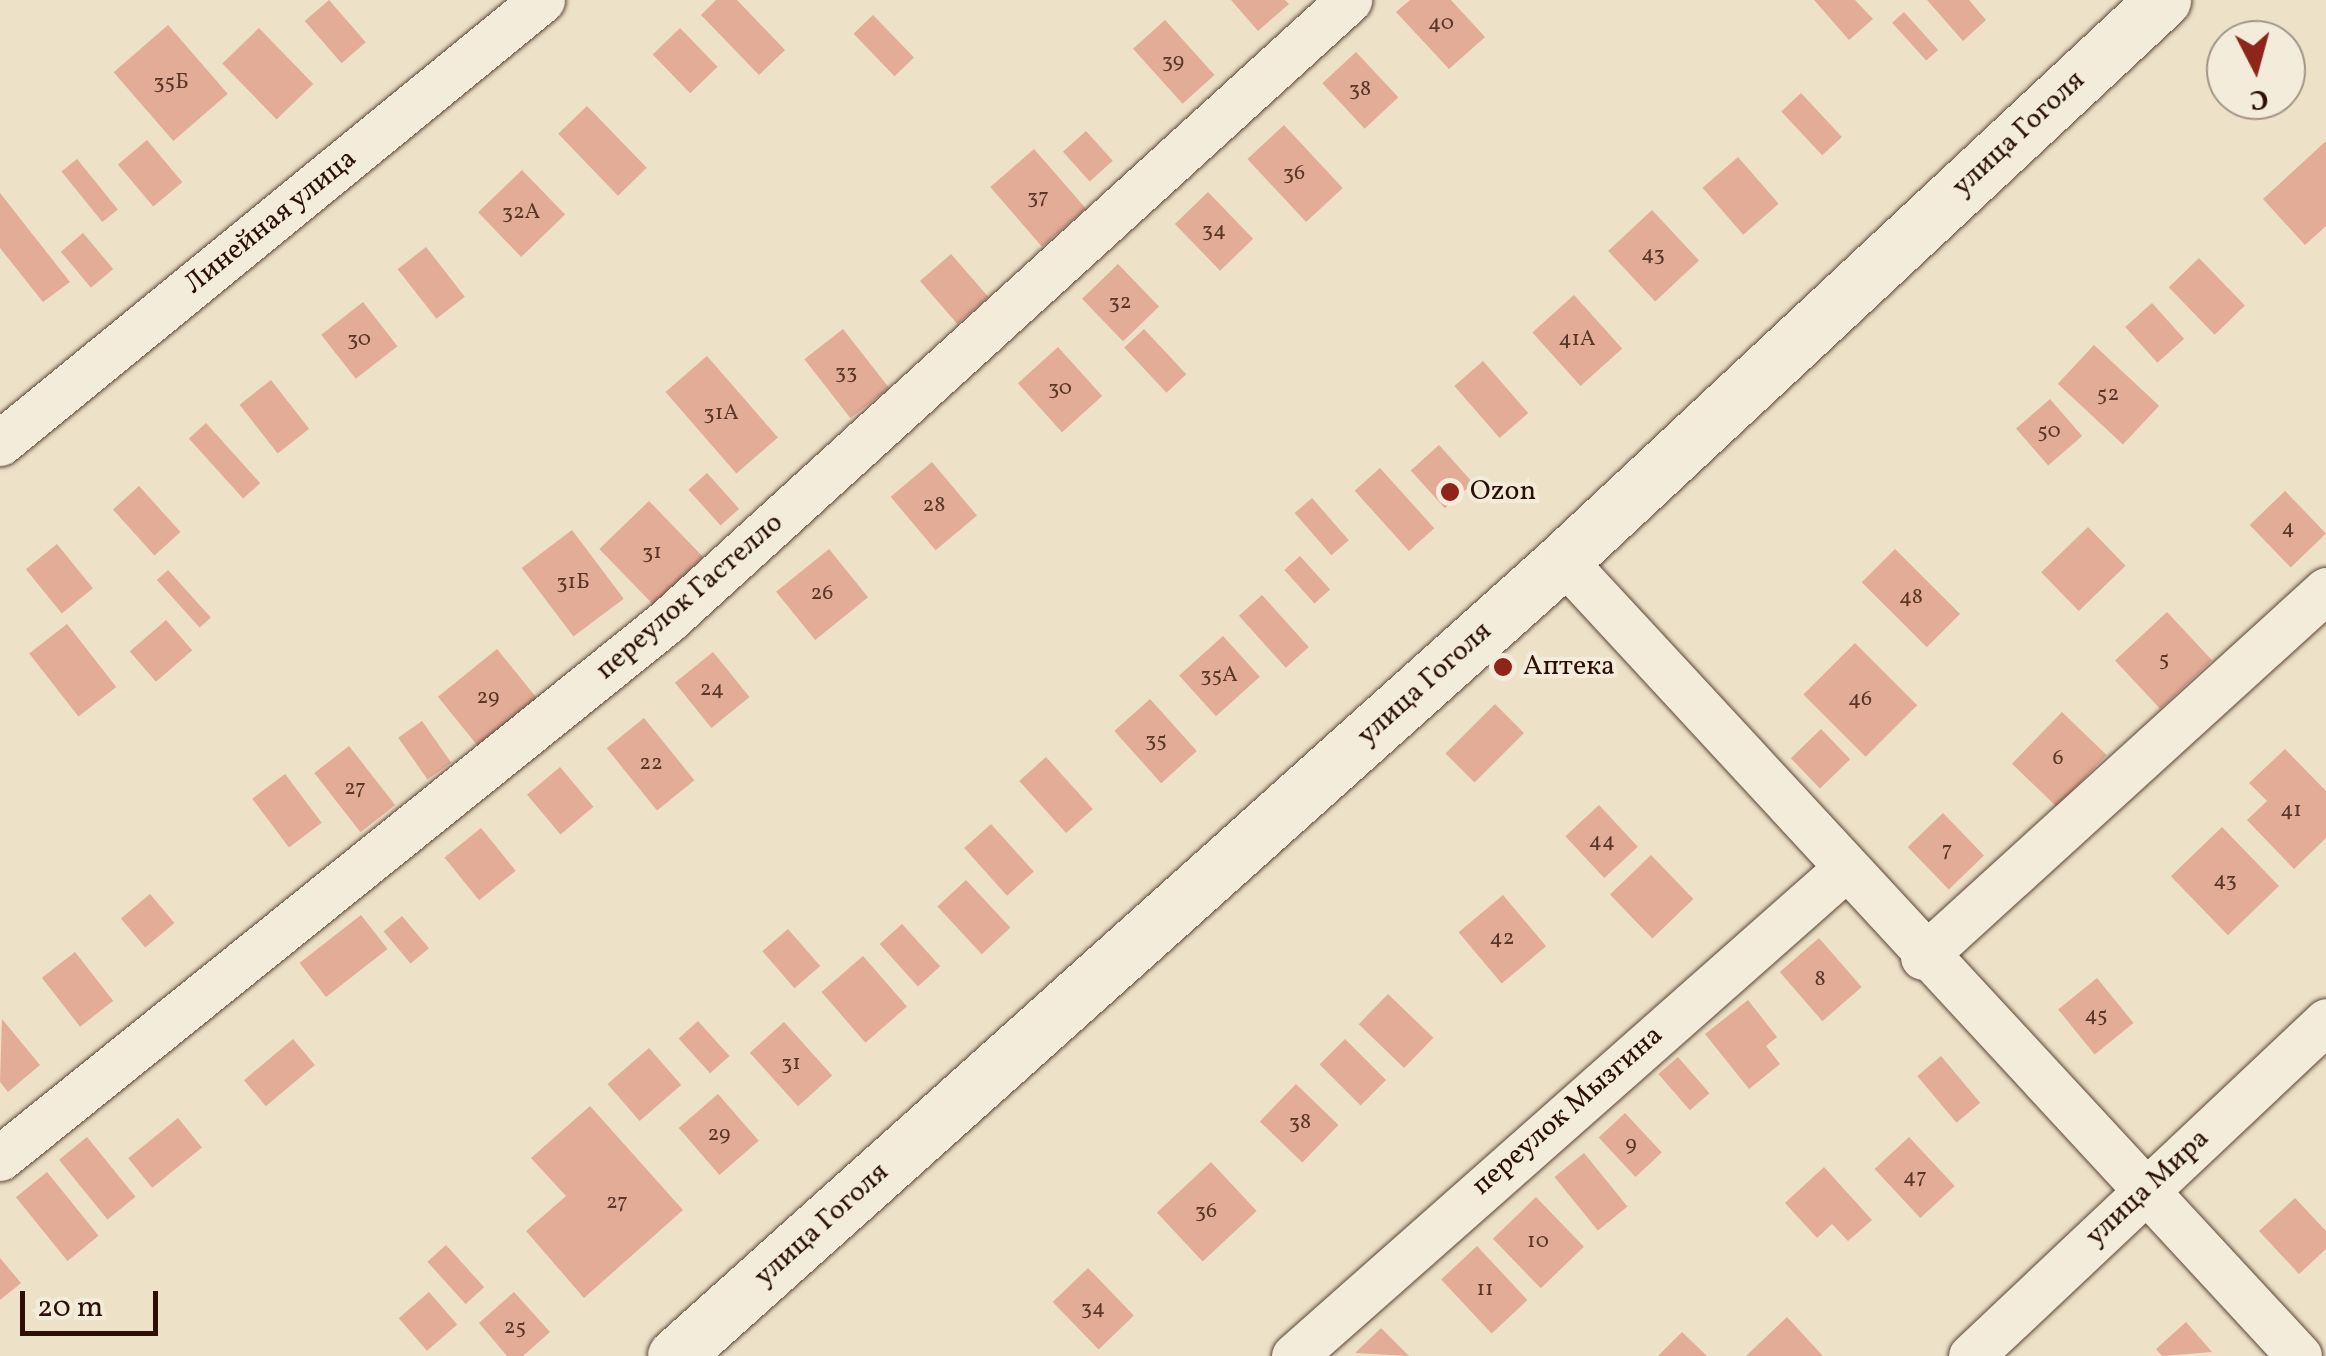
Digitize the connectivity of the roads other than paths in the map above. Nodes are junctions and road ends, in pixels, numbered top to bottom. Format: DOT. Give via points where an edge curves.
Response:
graph roads {
  1 [pos="542,0"];
  2 [pos="1350,0"];
  3 [pos="2163,0"];
  4 [pos="0,444"];
  5 [pos="1563,560"];
  6 [pos="2326,590"];
  7 [pos="1845,869"];
  8 [pos="1923,957"];
  9 [pos="2326,1021"];
  10 [pos="0,1158"];
  11 [pos="2142,1194"];
  12 [pos="675,1356"];
  13 [pos="1294,1356"];
  14 [pos="1971,1356"];
  15 [pos="2299,1356"];
  1 -- 4 [label="street, Линейная улица"];
  2 -- 10 [label="street, переулок Гастелло" via="666,622"];
  3 -- 5 [label="street, улица Гоголя"];
  5 -- 7 [label="street"];
  5 -- 12 [label="street, улица Гоголя"];
  6 -- 8 [label="street"];
  7 -- 8 [label="street"];
  7 -- 13 [label="street, переулок Мызгина"];
  8 -- 11 [label="street"];
  9 -- 11 [label="street, улица Мира"];
  11 -- 14 [label="street, улица Мира"];
  11 -- 15 [label="street"];
}
